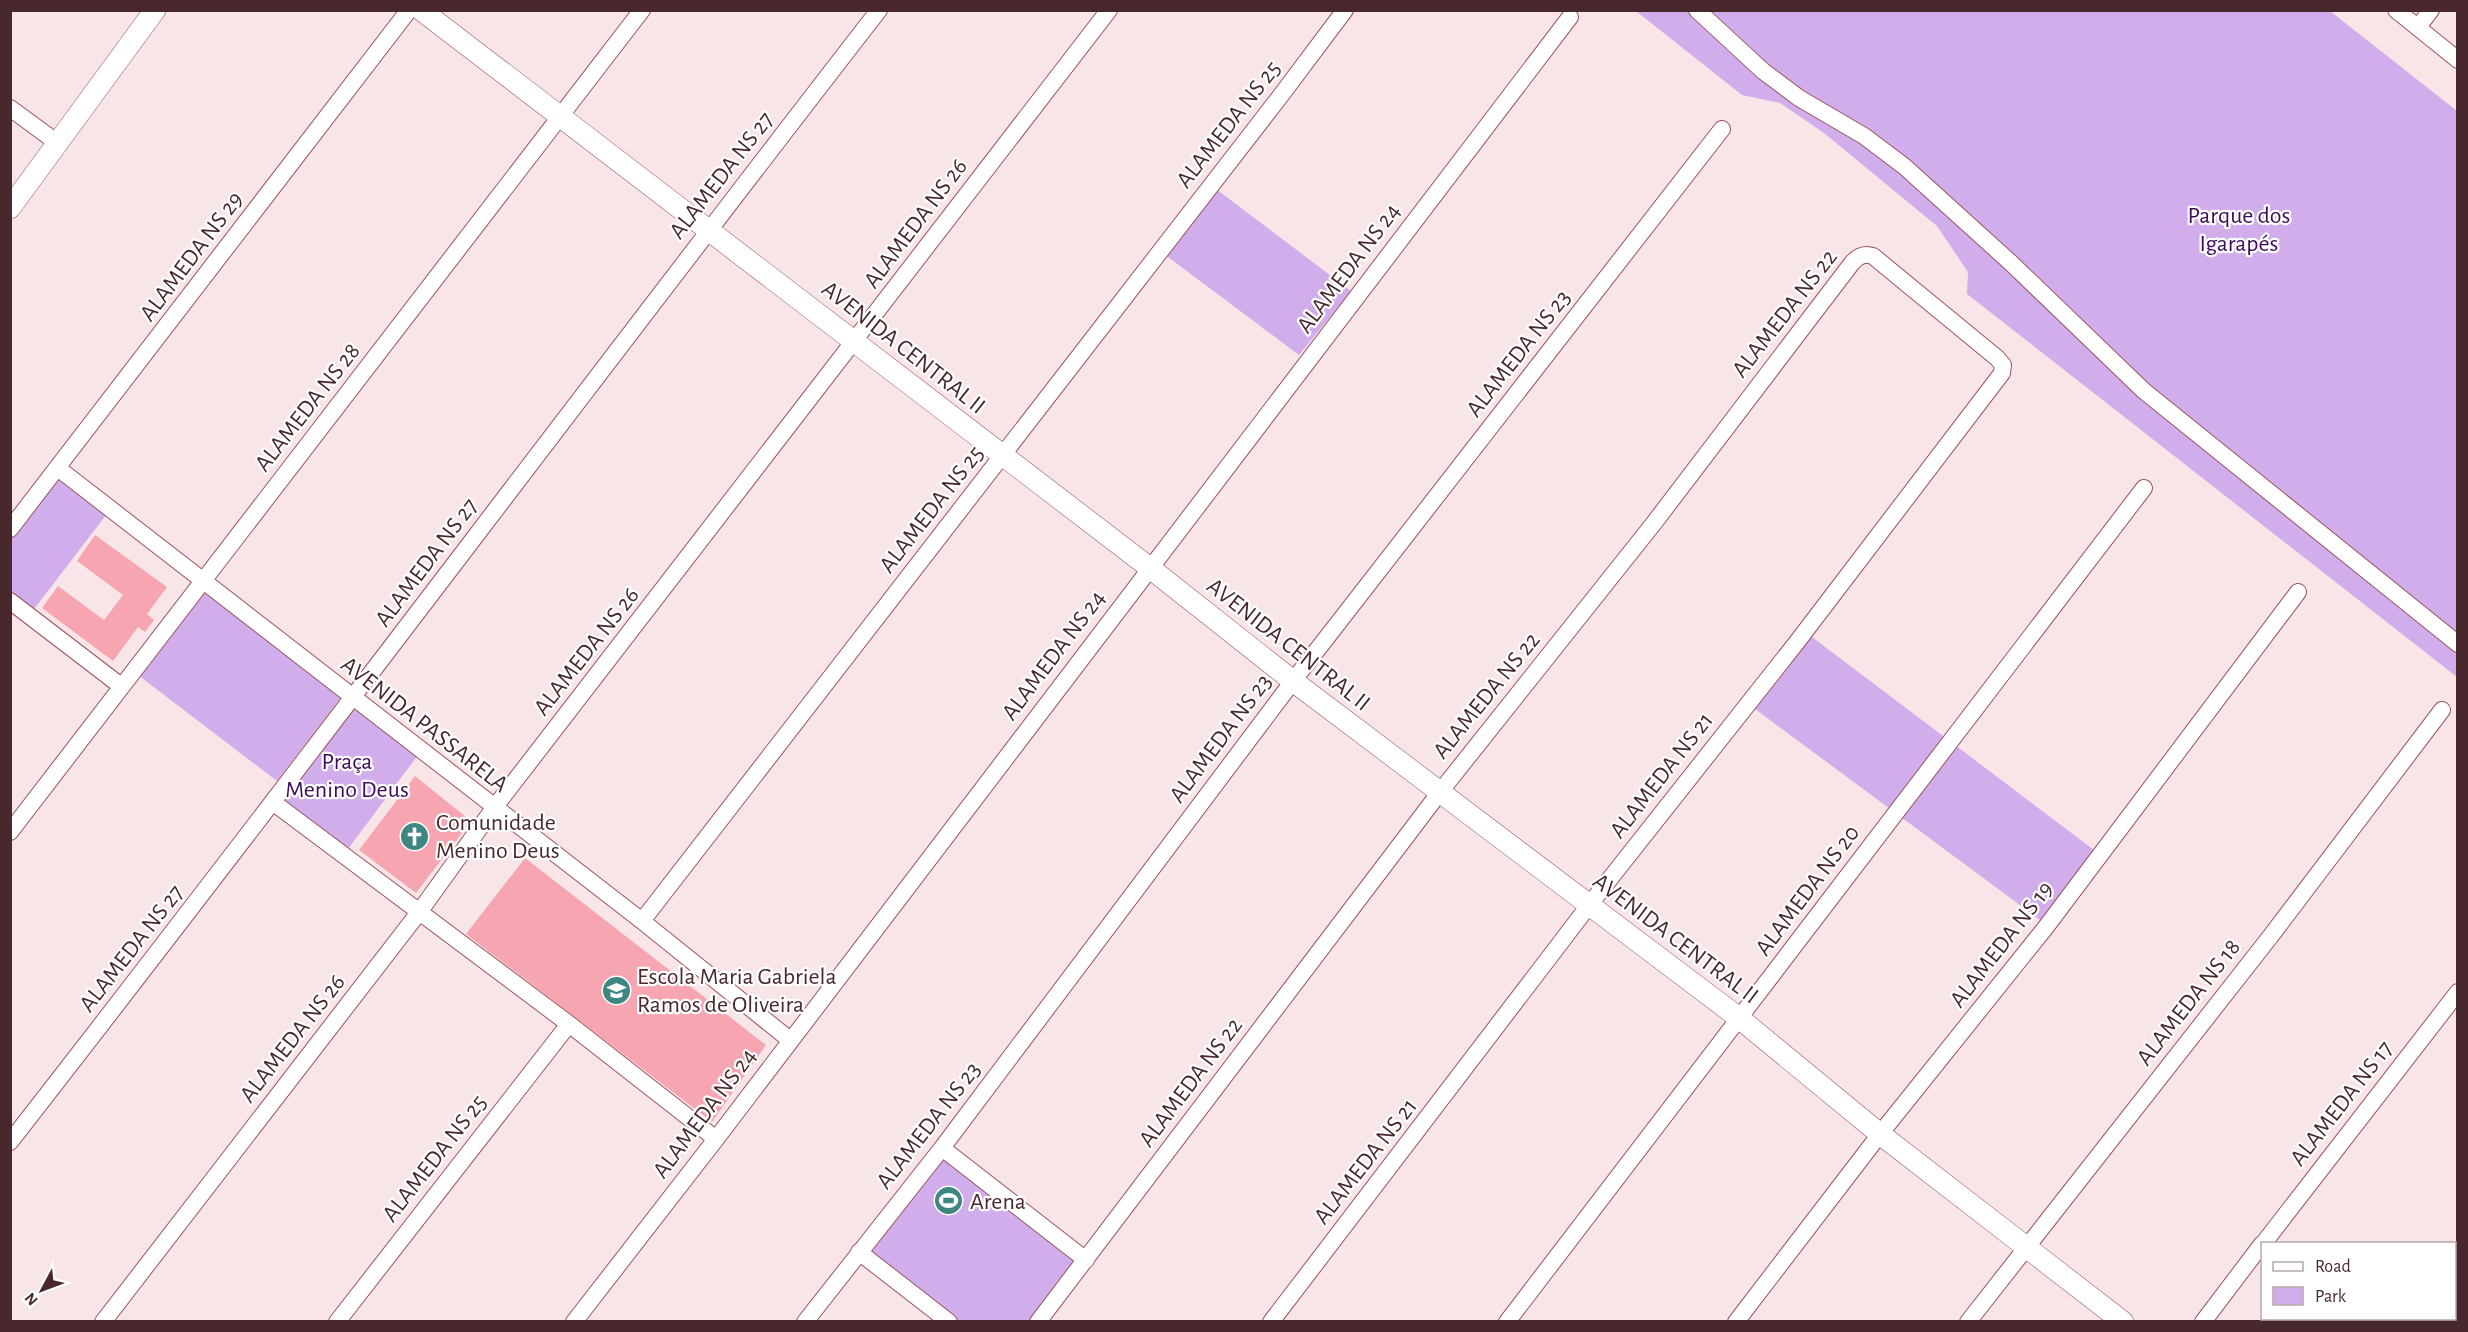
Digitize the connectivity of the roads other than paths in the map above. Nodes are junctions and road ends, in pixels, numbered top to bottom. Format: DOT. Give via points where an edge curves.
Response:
graph roads {
  1 [pos="155,10"];
  2 [pos="409,10"];
  3 [pos="421,10"];
  4 [pos="642,10"];
  5 [pos="879,10"];
  6 [pos="1109,10"];
  7 [pos="1345,10"];
  8 [pos="1697,10"];
  9 [pos="2396,10"];
  10 [pos="2431,10"];
  11 [pos="1570,17"];
  12 [pos="2418,27"];
  13 [pos="2457,60"];
  14 [pos="10,108"];
  15 [pos="562,116"];
  16 [pos="1722,129"];
  17 [pos="59,144"];
  18 [pos="10,208"];
  19 [pos="709,229"];
  20 [pos="855,341"];
  21 [pos="2002,373"];
  22 [pos="1003,455"];
  23 [pos="59,469"];
  24 [pos="2144,488"];
  25 [pos="10,529"];
  26 [pos="1150,568"];
  27 [pos="203,581"];
  28 [pos="2298,592"];
  29 [pos="10,601"];
  30 [pos="2457,644"];
  31 [pos="1293,681"];
  32 [pos="121,686"];
  33 [pos="353,698"];
  34 [pos="2442,710"];
  35 [pos="1440,792"];
  36 [pos="274,803"];
  37 [pos="494,808"];
  38 [pos="10,832"];
  39 [pos="1590,904"];
  40 [pos="420,911"];
  41 [pos="642,921"];
  42 [pos="2457,992"];
  43 [pos="1739,1018"];
  44 [pos="569,1024"];
  45 [pos="790,1040"];
  46 [pos="1880,1134"];
  47 [pos="716,1139"];
  48 [pos="10,1142"];
  49 [pos="942,1149"];
  50 [pos="2265,1242"];
  51 [pos="2027,1245"];
  52 [pos="2261,1247"];
  53 [pos="859,1252"];
  54 [pos="1086,1260"];
  55 [pos="103,1322"];
  56 [pos="337,1322"];
  57 [pos="574,1322"];
  58 [pos="805,1322"];
  59 [pos="949,1322"];
  60 [pos="1038,1322"];
  61 [pos="1271,1322"];
  62 [pos="1507,1322"];
  63 [pos="1736,1322"];
  64 [pos="1968,1322"];
  65 [pos="2123,1322"];
  66 [pos="2203,1322"];
  1 -- 17 [label="street"];
  2 -- 23 [label="street, ALAMEDA NS 29"];
  3 -- 15 [label="street, AVENIDA CENTRAL II"];
  4 -- 15 [label="street, ALAMEDA NS 28"];
  5 -- 19 [label="street, ALAMEDA NS 27"];
  6 -- 20 [label="street, ALAMEDA NS 26"];
  7 -- 22 [label="street, ALAMEDA NS 25"];
  8 -- 30 [label="street" via="1799,98 1864,136 1905,167 2144,391"];
  9 -- 12 [label="street"];
  10 -- 12 [label="street"];
  11 -- 26 [label="street, ALAMEDA NS 24"];
  12 -- 13 [label="street"];
  14 -- 17 [label="street"];
  15 -- 19 [label="street, AVENIDA CENTRAL II"];
  15 -- 27 [label="street, ALAMEDA NS 28"];
  16 -- 31 [label="street, ALAMEDA NS 23"];
  17 -- 18 [label="street"];
  19 -- 20 [label="street, AVENIDA CENTRAL II"];
  19 -- 33 [label="street, ALAMEDA NS 27"];
  20 -- 22 [label="street, AVENIDA CENTRAL II"];
  20 -- 37 [label="street, ALAMEDA NS 26"];
  21 -- 35 [label="street, ALAMEDA NS 22" via="2000,360 1899,276 1873,256 1857,257 1654,523"];
  21 -- 39 [label="street, ALAMEDA NS 21"];
  22 -- 26 [label="street, AVENIDA CENTRAL II"];
  22 -- 41 [label="street, ALAMEDA NS 25"];
  23 -- 25 [label="street, ALAMEDA NS 29"];
  23 -- 27 [label="street, AVENIDA PASSARELA"];
  24 -- 43 [label="street, ALAMEDA NS 20"];
  26 -- 31 [label="street, AVENIDA CENTRAL II"];
  26 -- 45 [label="street, ALAMEDA NS 24"];
  27 -- 32 [label="street, ALAMEDA NS 28"];
  27 -- 33 [label="street, AVENIDA PASSARELA"];
  28 -- 46 [label="street, ALAMEDA NS 19" via="2046,927"];
  29 -- 32 [label="street"];
  31 -- 35 [label="street, AVENIDA CENTRAL II"];
  31 -- 49 [label="street, ALAMEDA NS 23"];
  32 -- 38 [label="street, ALAMEDA NS 28"];
  33 -- 36 [label="street, ALAMEDA NS 27"];
  33 -- 37 [label="street, AVENIDA PASSARELA"];
  34 -- 51 [label="street, ALAMEDA NS 18" via="2270,937"];
  35 -- 39 [label="street, AVENIDA CENTRAL II"];
  35 -- 54 [label="street, ALAMEDA NS 22"];
  36 -- 40 [label="street"];
  36 -- 48 [label="street, ALAMEDA NS 27"];
  37 -- 40 [label="street, ALAMEDA NS 26"];
  37 -- 41 [label="street, AVENIDA PASSARELA"];
  39 -- 43 [label="street, AVENIDA CENTRAL II"];
  39 -- 61 [label="street, ALAMEDA NS 21"];
  40 -- 44 [label="street"];
  40 -- 55 [label="street, ALAMEDA NS 26"];
  41 -- 45 [label="street, AVENIDA PASSARELA"];
  42 -- 50 [label="street, ALAMEDA NS 17"];
  43 -- 46 [label="street, AVENIDA CENTRAL II"];
  43 -- 62 [label="street, ALAMEDA NS 20"];
  44 -- 47 [label="street"];
  44 -- 56 [label="street, ALAMEDA NS 25"];
  45 -- 47 [label="street, ALAMEDA NS 24"];
  46 -- 51 [label="street, AVENIDA CENTRAL II"];
  46 -- 63 [label="street, ALAMEDA NS 19"];
  47 -- 57 [label="street, ALAMEDA NS 24"];
  49 -- 53 [label="street, ALAMEDA NS 23"];
  49 -- 54 [label="street"];
  51 -- 64 [label="street, ALAMEDA NS 18"];
  51 -- 65 [label="street, AVENIDA CENTRAL II"];
  52 -- 66 [label="street, ALAMEDA NS 17"];
  53 -- 58 [label="street, ALAMEDA NS 23"];
  53 -- 59 [label="street"];
  54 -- 60 [label="street, ALAMEDA NS 22"];
}
